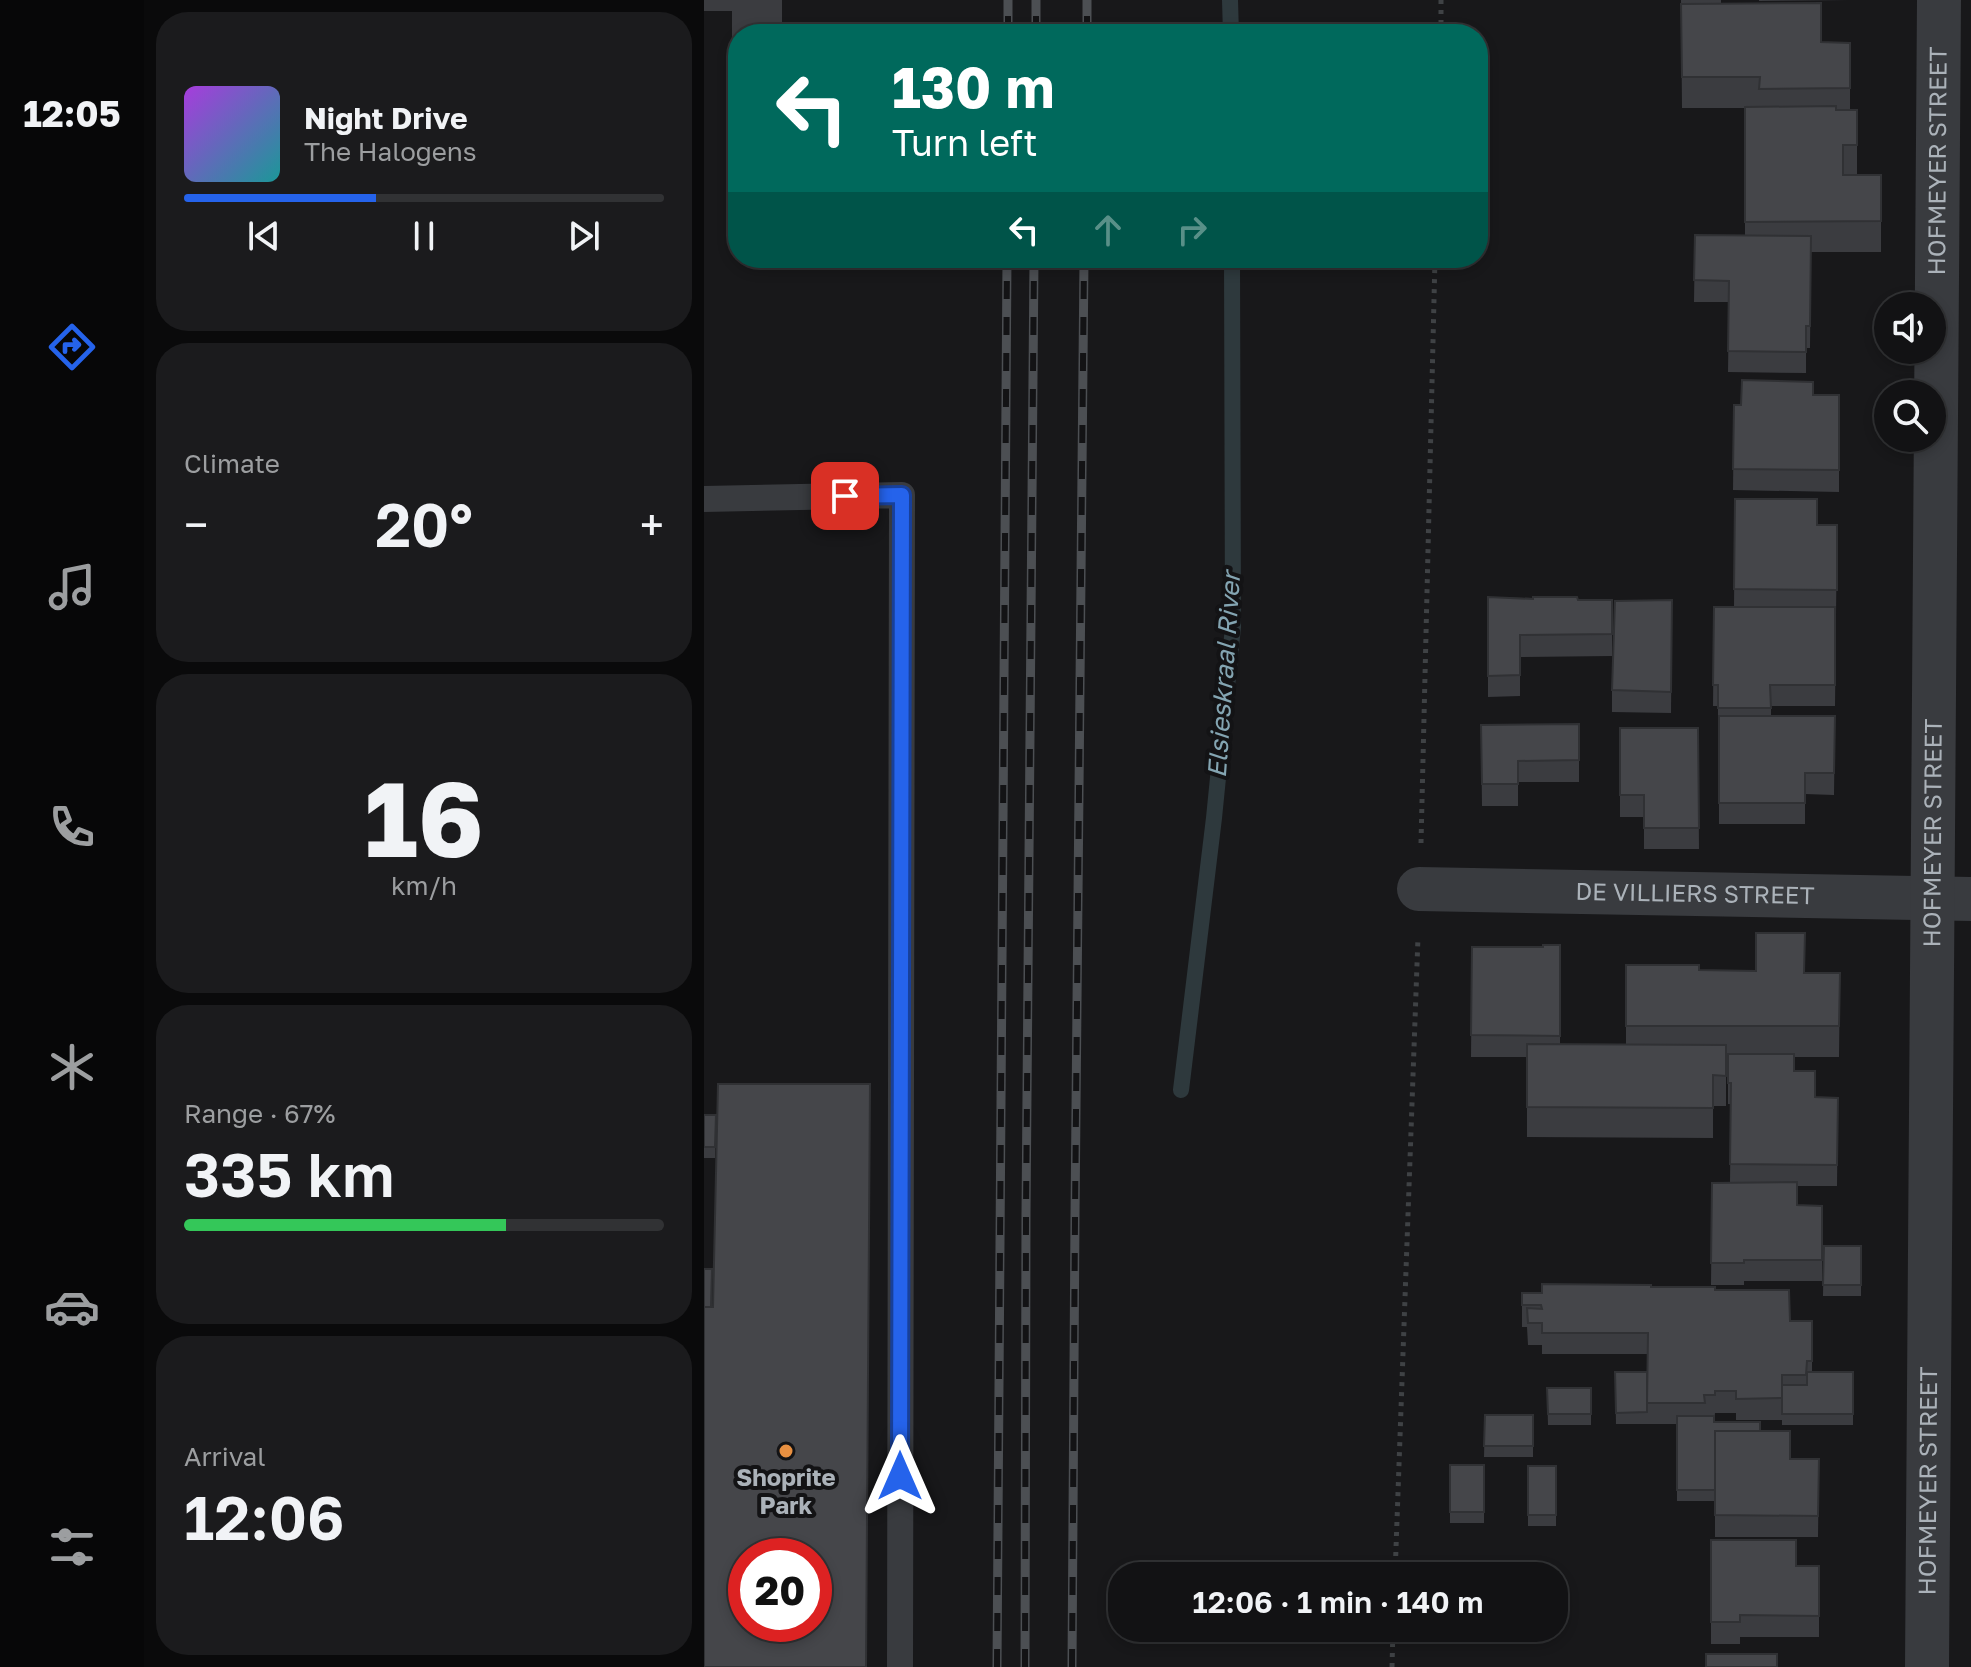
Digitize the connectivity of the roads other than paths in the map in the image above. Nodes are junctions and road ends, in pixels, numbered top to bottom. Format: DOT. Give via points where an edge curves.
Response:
graph roads {
  1 [pos="1939,0"];
  2 [pos="704,499"];
  3 [pos="1419,889"];
  4 [pos="1952,898"];
  5 [pos="900,1667"];
  6 [pos="1927,1667"];
  1 -- 4 [label="street, HOFMEYER STREET"];
  2 -- 5 [label="lane" via="902,495"];
  3 -- 4 [label="street, DE VILLIERS STREET"];
  4 -- 6 [label="street, HOFMEYER STREET"];
}
